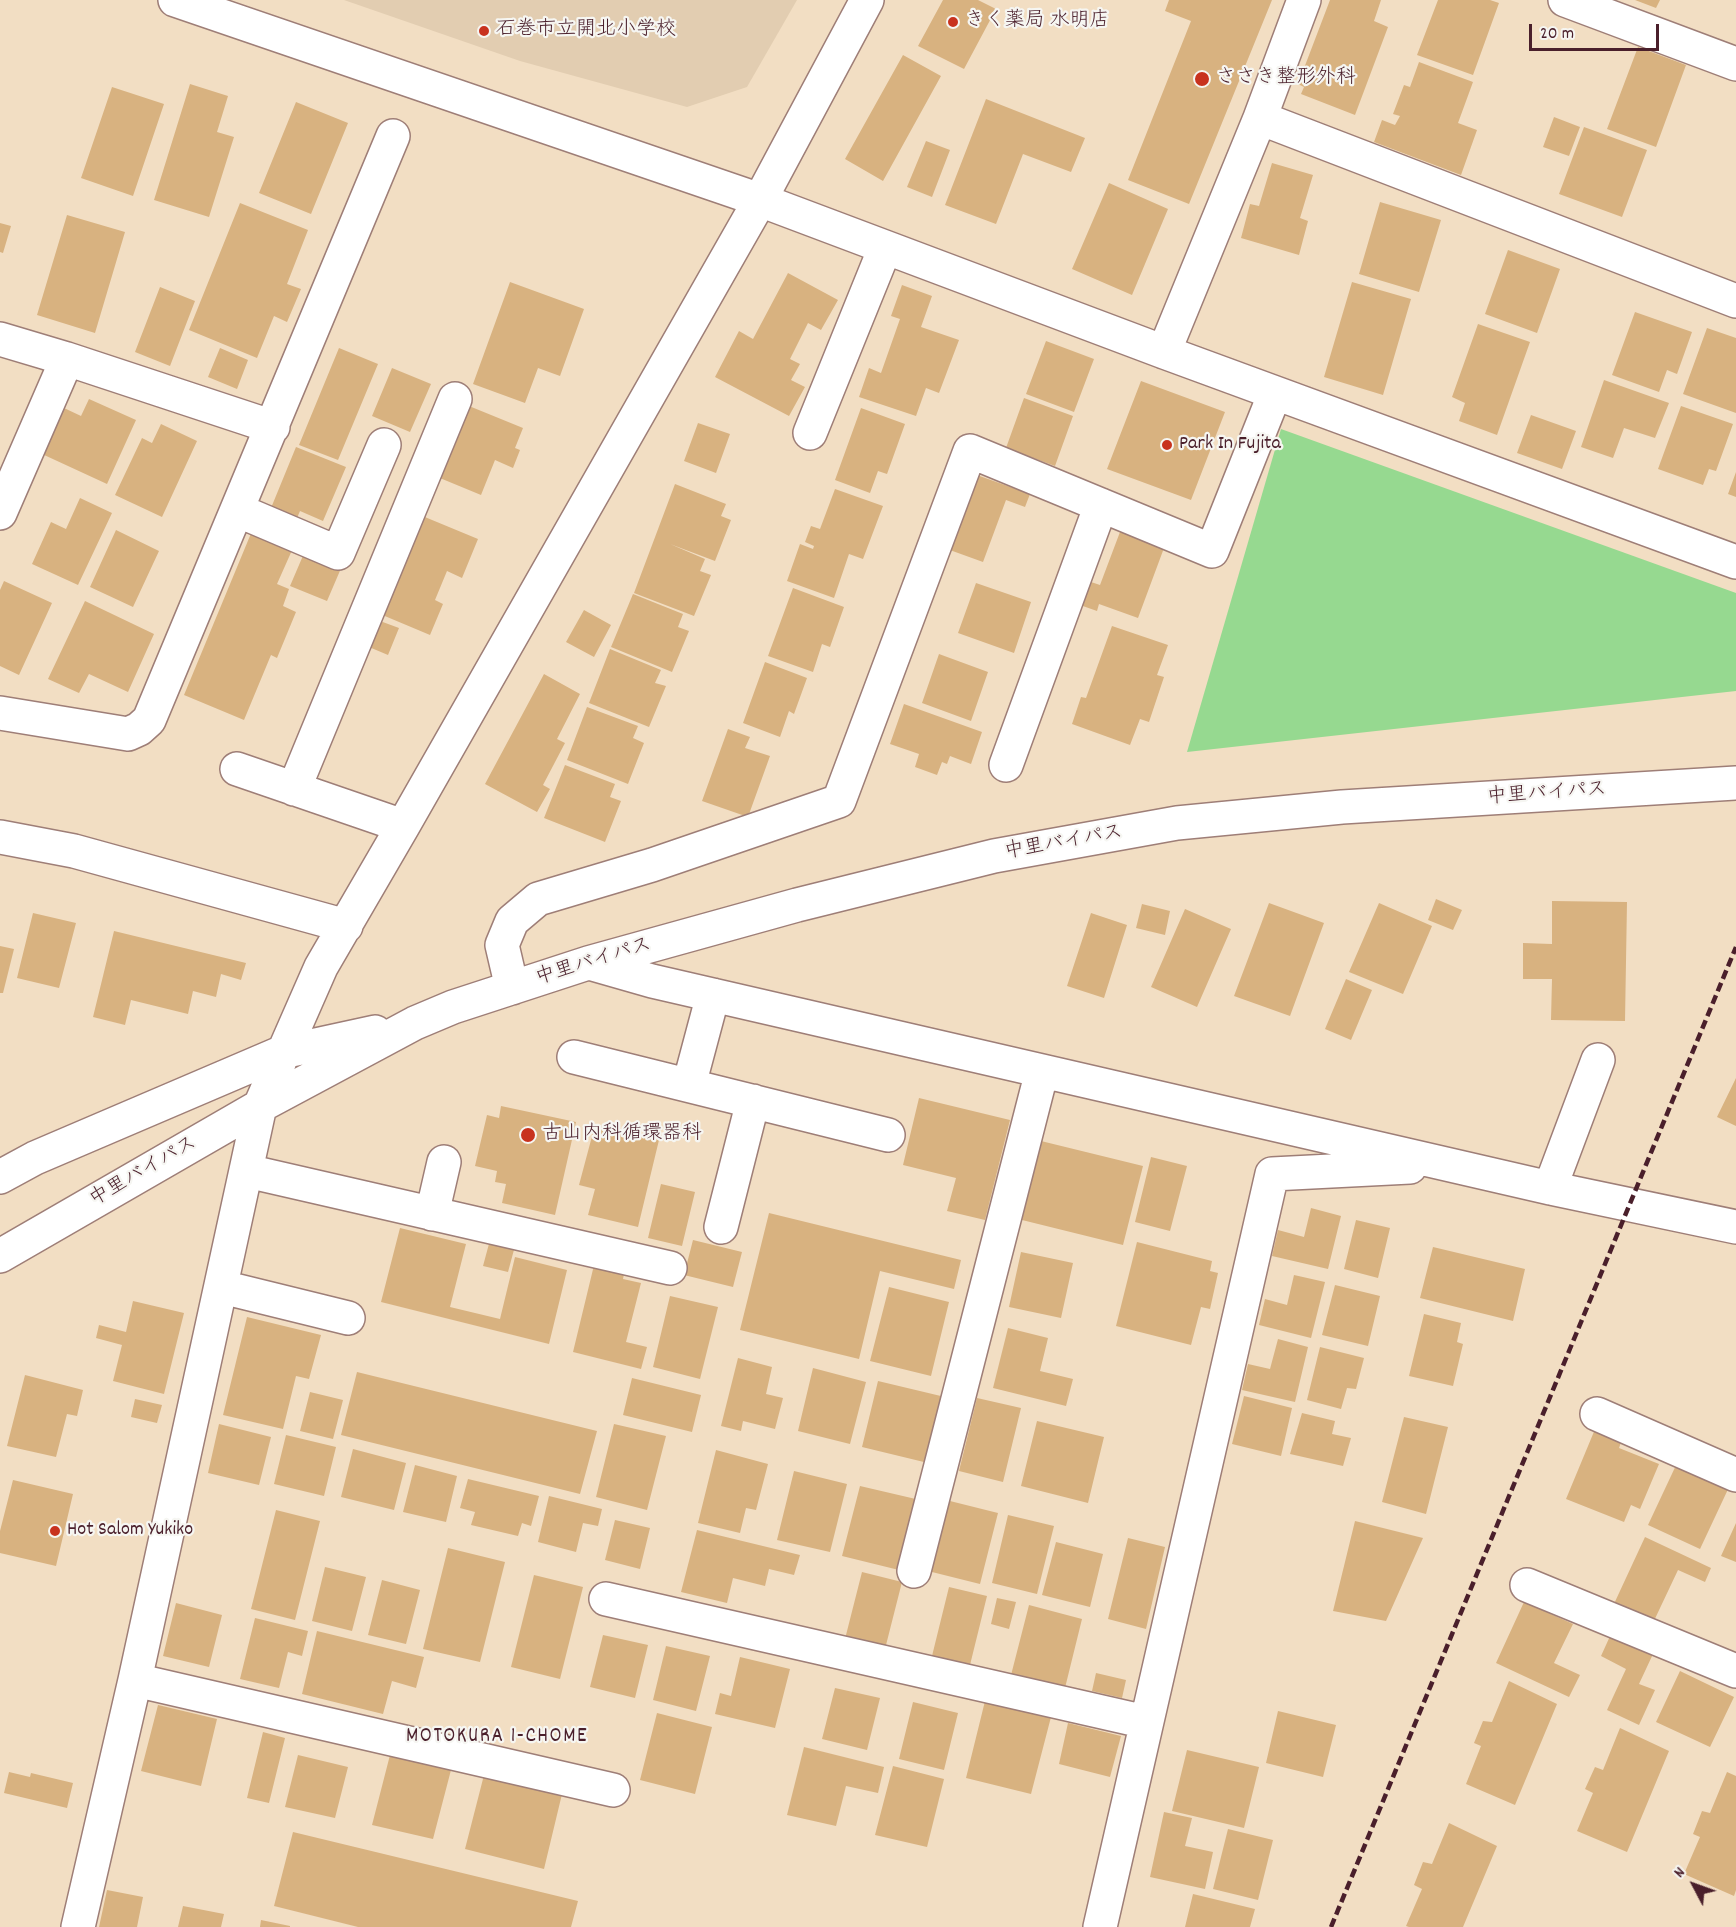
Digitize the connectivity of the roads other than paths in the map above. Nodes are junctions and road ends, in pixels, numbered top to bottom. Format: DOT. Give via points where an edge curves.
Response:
graph roads {
  1 [pos="175,0"];
  2 [pos="867,0"];
  3 [pos="1304,0"];
  4 [pos="1565,0"];
  5 [pos="1736,64"];
  6 [pos="1260,118"];
  7 [pos="393,135"];
  8 [pos="760,200"];
  9 [pos="885,248"];
  10 [pos="1736,301"];
  11 [pos="0,339"];
  12 [pos="1164,352"];
  13 [pos="67,359"];
  14 [pos="1275,393"];
  15 [pos="455,399"];
  16 [pos="273,427"];
  17 [pos="810,433"];
  18 [pos="384,445"];
  19 [pos="1101,505"];
  20 [pos="237,510"];
  21 [pos="0,513"];
  22 [pos="1736,562"];
  23 [pos="0,713"];
  24 [pos="1006,765"];
  25 [pos="237,769"];
  26 [pos="1736,783"];
  27 [pos="294,789"];
  28 [pos="403,826"];
  29 [pos="0,837"];
  30 [pos="346,926"];
  31 [pos="588,963"];
  32 [pos="512,988"];
  33 [pos="713,994"];
  34 [pos="415,1023"];
  35 [pos="284,1052"];
  36 [pos="574,1057"];
  37 [pos="1598,1060"];
  38 [pos="1042,1071"];
  39 [pos="689,1085"];
  40 [pos="753,1101"];
  41 [pos="260,1106"];
  42 [pos="888,1135"];
  43 [pos="444,1162"];
  44 [pos="1448,1165"];
  45 [pos="247,1171"];
  46 [pos="0,1177"];
  47 [pos="1550,1188"];
  48 [pos="432,1214"];
  49 [pos="721,1227"];
  50 [pos="1736,1227"];
  51 [pos="0,1256"];
  52 [pos="670,1268"];
  53 [pos="222,1287"];
  54 [pos="348,1318"];
  55 [pos="1597,1414"];
  56 [pos="1736,1475"];
  57 [pos="914,1571"];
  58 [pos="1527,1585"];
  59 [pos="606,1599"];
  60 [pos="1736,1671"];
  61 [pos="135,1680"];
  62 [pos="1146,1722"];
  63 [pos="613,1790"];
  64 [pos="78,1927"];
  65 [pos="1100,1927"];
  1 -- 8 [label="street"];
  2 -- 8 [label="street"];
  3 -- 6 [label="street"];
  4 -- 5 [label="street"];
  6 -- 10 [label="street"];
  6 -- 12 [label="street"];
  7 -- 16 [label="street"];
  8 -- 9 [label="street"];
  8 -- 28 [label="street"];
  9 -- 12 [label="street"];
  9 -- 17 [label="street"];
  11 -- 13 [label="street"];
  12 -- 14 [label="street"];
  13 -- 16 [label="street"];
  13 -- 21 [label="street"];
  14 -- 19 [label="street" via="1212,551"];
  14 -- 22 [label="street"];
  15 -- 27 [label="street"];
  16 -- 20 [label="street"];
  18 -- 20 [label="street" via="338,553"];
  19 -- 24 [label="street"];
  19 -- 32 [label="street" via="970,451 838,801 652,865 538,899 512,921 502,945"];
  20 -- 23 [label="street" via="149,720 139,729 128,734"];
  25 -- 27 [label="street"];
  26 -- 31 [label="street, 中里バイパス" via="1342,807 1177,823 994,856"];
  27 -- 28 [label="street"];
  28 -- 30 [label="street"];
  29 -- 30 [label="street" via="74,850"];
  30 -- 35 [label="street" via="321,967"];
  31 -- 32 [label="street, 中里バイパス"];
  31 -- 33 [label="street"];
  32 -- 34 [label="street, 中里バイパス"];
  33 -- 38 [label="street"];
  33 -- 39 [label="street"];
  34 -- 35 [label="street, 中里バイパス"];
  34 -- 41 [label="street, 中里バイパス"];
  35 -- 41 [label="street"];
  35 -- 46 [label="street, 中里バイパス" via="35,1158"];
  36 -- 39 [label="street"];
  37 -- 47 [label="street"];
  38 -- 44 [label="street"];
  38 -- 57 [label="street"];
  39 -- 40 [label="street"];
  40 -- 42 [label="street"];
  40 -- 49 [label="street"];
  41 -- 45 [label="street"];
  41 -- 51 [label="street, 中里バイパス"];
  43 -- 48 [label="street"];
  44 -- 47 [label="street"];
  44 -- 62 [label="street" via="1272,1174"];
  45 -- 48 [label="street"];
  45 -- 53 [label="street"];
  47 -- 50 [label="street"];
  48 -- 52 [label="street"];
  53 -- 54 [label="street"];
  53 -- 61 [label="street"];
  55 -- 56 [label="street"];
  58 -- 60 [label="street"];
  59 -- 62 [label="street"];
  61 -- 63 [label="street"];
  61 -- 64 [label="street"];
  62 -- 65 [label="street"];
}
